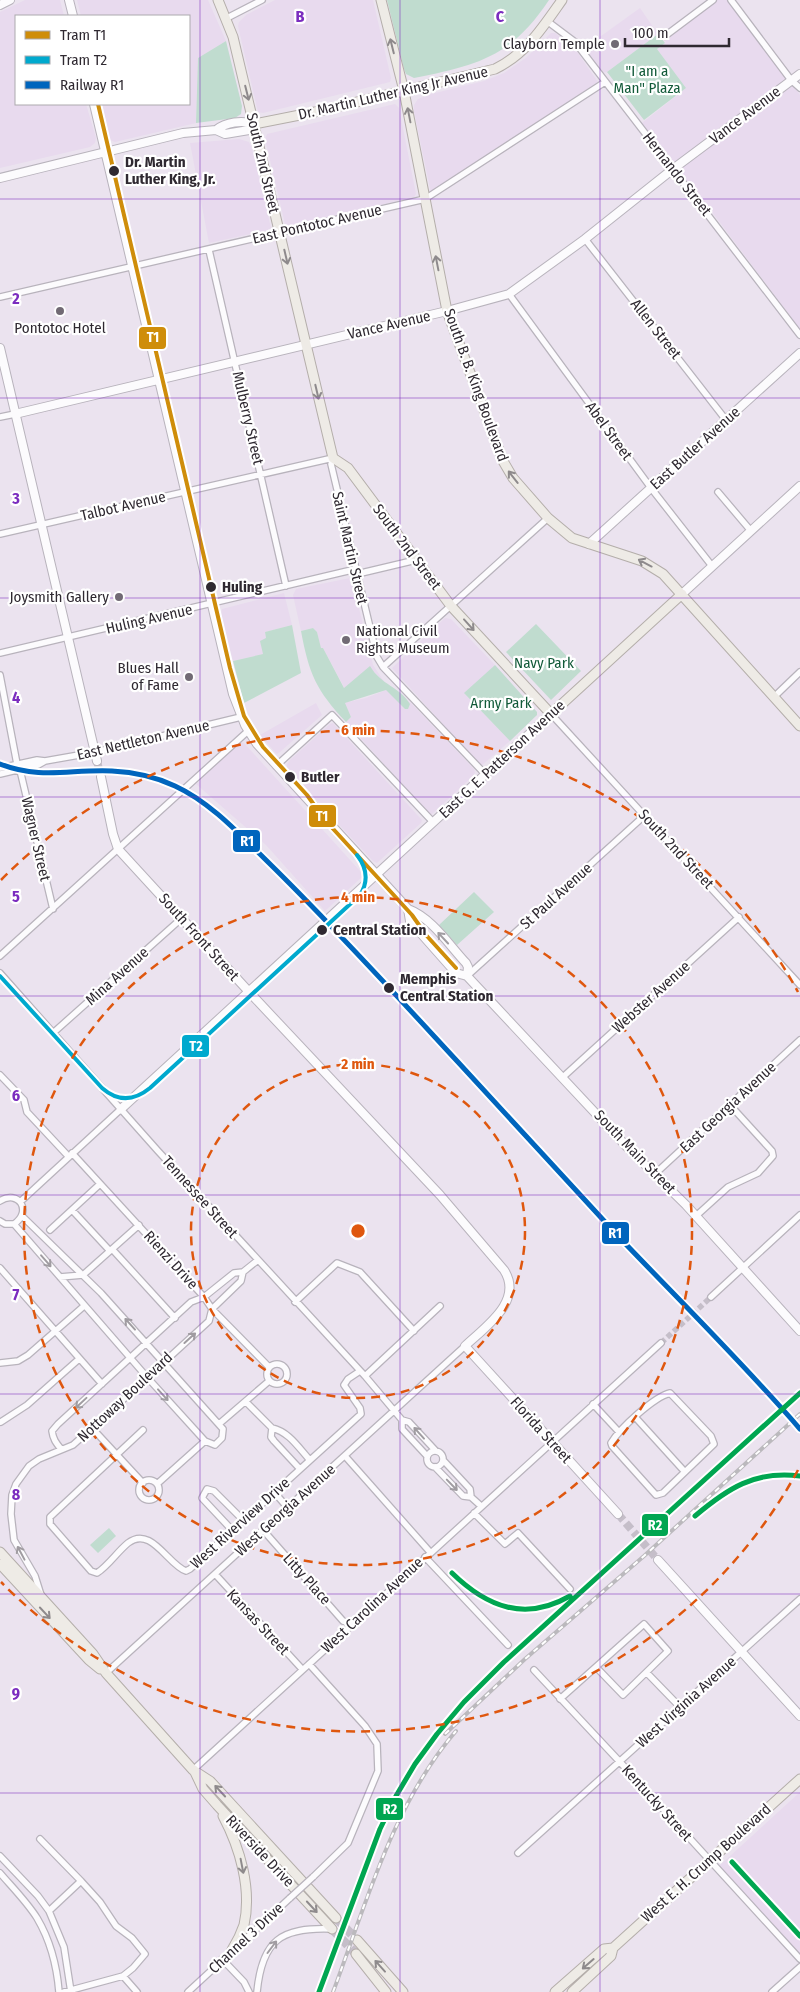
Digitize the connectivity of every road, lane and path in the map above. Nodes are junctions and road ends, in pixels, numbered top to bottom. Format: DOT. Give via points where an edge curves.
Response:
graph roads {
  1 [pos="10,0"];
  2 [pos="69,0"];
  3 [pos="218,0"];
  4 [pos="262,0"];
  5 [pos="381,0"];
  6 [pos="562,0"];
  7 [pos="713,0"];
  8 [pos="731,0"];
  9 [pos="0,5"];
  10 [pos="73,15"];
  11 [pos="227,18"];
  12 [pos="547,21"];
  13 [pos="665,36"];
  14 [pos="800,74"];
  15 [pos="791,80"];
  16 [pos="605,82"];
  17 [pos="800,88"];
  18 [pos="404,92"];
  19 [pos="94,105"];
  20 [pos="254,124"];
  21 [pos="105,152"];
  22 [pos="673,170"];
  23 [pos="0,178"];
  24 [pos="425,199"];
  25 [pos="280,233"];
  26 [pos="585,239"];
  27 [pos="209,250"];
  28 [pos="132,267"];
  29 [pos="509,294"];
  30 [pos="0,297"];
  31 [pos="447,311"];
  32 [pos="800,334"];
  33 [pos="306,344"];
  34 [pos="0,348"];
  35 [pos="800,353"];
  36 [pos="235,361"];
  37 [pos="159,379"];
  38 [pos="15,414"];
  39 [pos="0,417"];
  40 [pos="726,420"];
  41 [pos="333,458"];
  42 [pos="261,475"];
  43 [pos="800,486"];
  44 [pos="651,488"];
  45 [pos="185,492"];
  46 [pos="718,492"];
  47 [pos="548,518"];
  48 [pos="42,525"];
  49 [pos="751,531"];
  50 [pos="0,534"];
  51 [pos="590,544"];
  52 [pos="416,560"];
  53 [pos="712,566"];
  54 [pos="356,572"];
  55 [pos="286,586"];
  56 [pos="682,594"];
  57 [pos="212,604"];
  58 [pos="451,606"];
  59 [pos="67,638"];
  60 [pos="0,654"];
  61 [pos="383,667"];
  62 [pos="800,672"];
  63 [pos="0,675"];
  64 [pos="774,696"];
  65 [pos="550,714"];
  66 [pos="241,717"];
  67 [pos="800,726"];
  68 [pos="248,731"];
  69 [pos="96,752"];
  70 [pos="98,761"];
  71 [pos="276,766"];
  72 [pos="18,767"];
  73 [pos="0,768"];
  74 [pos="0,774"];
  75 [pos="485,774"];
  76 [pos="101,778"];
  77 [pos="644,816"];
  78 [pos="433,822"];
  79 [pos="118,849"];
  80 [pos="376,873"];
  81 [pos="52,909"];
  82 [pos="408,909"];
  83 [pos="739,917"];
  84 [pos="182,918"];
  85 [pos="0,956"];
  86 [pos="0,973"];
  87 [pos="467,976"];
  88 [pos="800,985"];
  89 [pos="248,991"];
  90 [pos="53,1033"];
  91 [pos="800,1040"];
  92 [pos="0,1075"];
  93 [pos="564,1077"];
  94 [pos="730,1105"];
  95 [pos="121,1109"];
  96 [pos="71,1155"];
  97 [pos="656,1173"];
  98 [pos="100,1184"];
  99 [pos="0,1200"];
  100 [pos="20,1202"];
  101 [pos="72,1210"];
  102 [pos="800,1215"];
  103 [pos="22,1216"];
  104 [pos="696,1216"];
  105 [pos="0,1221"];
  106 [pos="14,1224"];
  107 [pos="139,1225"];
  108 [pos="50,1230"];
  109 [pos="111,1250"];
  110 [pos="258,1260"];
  111 [pos="743,1267"];
  112 [pos="1,1271"];
  113 [pos="243,1272"];
  114 [pos="83,1275"];
  115 [pos="60,1277"];
  116 [pos="204,1297"];
  117 [pos="711,1297"];
  118 [pos="295,1302"];
  119 [pos="84,1306"];
  120 [pos="440,1306"];
  121 [pos="212,1309"];
  122 [pos="175,1318"];
  123 [pos="414,1331"];
  124 [pos="800,1331"];
  125 [pos="55,1332"];
  126 [pos="661,1343"];
  127 [pos="147,1344"];
  128 [pos="464,1346"];
  129 [pos="131,1358"];
  130 [pos="79,1359"];
  131 [pos="162,1362"];
  132 [pos="0,1363"];
  133 [pos="270,1367"];
  134 [pos="360,1371"];
  135 [pos="146,1376"];
  136 [pos="365,1376"];
  137 [pos="269,1381"];
  138 [pos="102,1384"];
  139 [pos="246,1402"];
  140 [pos="593,1404"];
  141 [pos="394,1411"];
  142 [pos="636,1418"];
  143 [pos="402,1420"];
  144 [pos="0,1421"];
  145 [pos="219,1424"];
  146 [pos="92,1428"];
  147 [pos="272,1428"];
  148 [pos="143,1430"];
  149 [pos="619,1432"];
  150 [pos="205,1441"];
  151 [pos="551,1441"];
  152 [pos="61,1449"];
  153 [pos="435,1450"];
  154 [pos="116,1454"];
  155 [pos="345,1456"];
  156 [pos="427,1456"];
  157 [pos="309,1459"];
  158 [pos="443,1460"];
  159 [pos="435,1467"];
  160 [pos="301,1468"];
  161 [pos="685,1472"];
  162 [pos="143,1483"];
  163 [pos="157,1484"];
  164 [pos="274,1492"];
  165 [pos="471,1497"];
  166 [pos="480,1506"];
  167 [pos="288,1508"];
  168 [pos="474,1513"];
  169 [pos="618,1514"];
  170 [pos="243,1520"];
  171 [pos="232,1530"];
  172 [pos="263,1530"];
  173 [pos="0,1552"];
  174 [pos="427,1555"];
  175 [pos="658,1560"];
  176 [pos="0,1564"];
  177 [pos="215,1574"];
  178 [pos="570,1589"];
  179 [pos="42,1597"];
  180 [pos="800,1599"];
  181 [pos="353,1624"];
  182 [pos="508,1645"];
  183 [pos="742,1651"];
  184 [pos="309,1664"];
  185 [pos="596,1667"];
  186 [pos="302,1669"];
  187 [pos="534,1670"];
  188 [pos="647,1673"];
  189 [pos="106,1674"];
  190 [pos="560,1699"];
  191 [pos="680,1707"];
  192 [pos="800,1716"];
  193 [pos="620,1762"];
  194 [pos="193,1770"];
  195 [pos="800,1779"];
  196 [pos="217,1805"];
  197 [pos="40,1839"];
  198 [pos="518,1853"];
  199 [pos="0,1856"];
  200 [pos="709,1860"];
  201 [pos="0,1873"];
  202 [pos="81,1881"];
  203 [pos="49,1911"];
  204 [pos="336,1918"];
  205 [pos="332,1929"];
  206 [pos="357,1940"];
  207 [pos="613,1948"];
  208 [pos="232,1950"];
  209 [pos="356,1954"];
  210 [pos="222,1959"];
  211 [pos="800,1959"];
  212 [pos="800,1966"];
  213 [pos="123,1976"];
  214 [pos="71,1991"];
  215 [pos="59,1992"];
  216 [pos="64,1992"];
  217 [pos="137,1992"];
  218 [pos="188,1992"];
  219 [pos="249,1992"];
  220 [pos="257,1992"];
  221 [pos="386,1992"];
  222 [pos="403,1992"];
  223 [pos="555,1992"];
  224 [pos="572,1992"];
  225 [pos="772,1992"];
  1 -- 9 [label="main road"];
  2 -- 10 [label="main road"];
  3 -- 11 [label="main road, South 2nd Street"];
  4 -- 11 [label="street"];
  18 -- 5 [label="main road, South B. B. King Boulevard, one-way"];
  6 -- 12 [label="main road, Dr. Martin Luther King Jr Avenue"];
  7 -- 13 [label="street"];
  8 -- 15 [label="street"];
  11 -- 20 [label="main road, South 2nd Street, one-way"];
  12 -- 16 [label="street, Hernando Street" via="575,42"];
  12 -- 18 [label="main road, Dr. Martin Luther King Jr Avenue" via="519,54 495,69"];
  14 -- 15 [label="main road, Vance Avenue"];
  15 -- 17 [label="street"];
  15 -- 22 [label="main road, Vance Avenue"];
  16 -- 22 [label="street, Hernando Street"];
  16 -- 24 [label="street, East Pontotoc Avenue"];
  18 -- 20 [label="main road, Dr. Martin Luther King Jr Avenue"];
  24 -- 18 [label="main road, South B. B. King Boulevard, one-way"];
  19 -- 21 [label="main road, South Main Street"];
  20 -- 21 [label="main road, Dr. Martin Luther King Jr Avenue" via="249,130 225,134 216,130 183,134"];
  20 -- 25 [label="main road, South 2nd Street"];
  21 -- 23 [label="main road, Dr. Martin Luther King Jr Avenue"];
  21 -- 28 [label="main road, South Main Street"];
  22 -- 26 [label="main road, Vance Avenue"];
  22 -- 32 [label="street, Hernando Street"];
  24 -- 25 [label="street, East Pontotoc Avenue"];
  31 -- 24 [label="main road, South B. B. King Boulevard, one-way"];
  25 -- 27 [label="street, East Pontotoc Avenue"];
  25 -- 33 [label="main road, South 2nd Street, one-way"];
  26 -- 29 [label="main road, Vance Avenue"];
  26 -- 40 [label="street, Allen Street"];
  27 -- 28 [label="street, East Pontotoc Avenue"];
  27 -- 36 [label="street, Mulberry Street"];
  28 -- 30 [label="street, East Pontotoc Avenue"];
  28 -- 37 [label="main road, South Main Street"];
  29 -- 31 [label="main road, Vance Avenue"];
  29 -- 44 [label="street, Abel Street"];
  31 -- 33 [label="main road, Vance Avenue"];
  47 -- 31 [label="main road, South B. B. King Boulevard, one-way" via="513,478 503,461"];
  33 -- 36 [label="main road, Vance Avenue"];
  33 -- 41 [label="main road, South 2nd Street, one-way"];
  34 -- 38 [label="main road"];
  35 -- 40 [label="main road, East Butler Avenue"];
  36 -- 37 [label="main road, Vance Avenue"];
  36 -- 42 [label="street, Mulberry Street"];
  37 -- 38 [label="main road, Vance Avenue"];
  37 -- 45 [label="main road, South Main Street"];
  38 -- 39 [label="street, Vance Avenue"];
  38 -- 48 [label="main road"];
  40 -- 44 [label="main road, East Butler Avenue"];
  41 -- 42 [label="street, Talbot Avenue"];
  41 -- 52 [label="main road, South 2nd Street" via="348,468"];
  41 -- 54 [label="street, Saint Martin Street" via="331,464"];
  42 -- 45 [label="street, Talbot Avenue"];
  42 -- 55 [label="street, Mulberry Street"];
  43 -- 49 [label="main road, East G. E. Patterson Avenue"];
  44 -- 51 [label="main road, East Butler Avenue"];
  44 -- 53 [label="street, Abel Street"];
  45 -- 48 [label="street, Talbot Avenue"];
  45 -- 57 [label="main road, South Main Street"];
  46 -- 49 [label="street"];
  47 -- 51 [label="main road, South B. B. King Boulevard" via="572,538"];
  47 -- 58 [label="street"];
  48 -- 50 [label="street, Talbot Avenue"];
  48 -- 59 [label="main road"];
  49 -- 53 [label="main road, East G. E. Patterson Avenue"];
  56 -- 51 [label="main road, South B. B. King Boulevard, one-way" via="663,574 642,561"];
  52 -- 54 [label="street, Huling Avenue"];
  52 -- 58 [label="main road, South 2nd Street"];
  53 -- 56 [label="main road, East G. E. Patterson Avenue"];
  54 -- 55 [label="street, Huling Avenue"];
  54 -- 61 [label="street, Saint Martin Street" via="373,647"];
  55 -- 57 [label="street, Huling Avenue"];
  56 -- 64 [label="main road, South B. B. King Boulevard"];
  56 -- 65 [label="main road, East G. E. Patterson Avenue"];
  57 -- 59 [label="street, Huling Avenue"];
  57 -- 66 [label="main road, South Main Street"];
  58 -- 61 [label="street"];
  58 -- 65 [label="main road, South 2nd Street, one-way"];
  59 -- 60 [label="street, Huling Avenue"];
  59 -- 69 [label="main road"];
  61 -- 75 [label="street, Saint Martin Street"];
  62 -- 64 [label="street"];
  63 -- 72 [label="street, Wagner Street"];
  64 -- 67 [label="main road, South B. B. King Boulevard"];
  65 -- 75 [label="main road, East G. E. Patterson Avenue"];
  65 -- 77 [label="street, South 2nd Street"];
  66 -- 68 [label="main road, South Main Street"];
  66 -- 69 [label="street, East Nettleton Avenue"];
  68 -- 71 [label="main road, South Main Street"];
  68 -- 79 [label="street"];
  69 -- 70 [label="main road"];
  69 -- 72 [label="street, East Nettleton Avenue"];
  71 -- 78 [label="street" via="332,715"];
  71 -- 80 [label="main road, South Main Street"];
  72 -- 73 [label="street, East Nettleton Avenue"];
  72 -- 74 [label="street, East Nettleton Avenue"];
  72 -- 81 [label="street, Wagner Street"];
  75 -- 78 [label="main road, East G. E. Patterson Avenue"];
  76 -- 79 [label="main road, South Front Street"];
  77 -- 83 [label="street, South 2nd Street"];
  77 -- 87 [label="street, St Paul Avenue"];
  78 -- 80 [label="main road, East G. E. Patterson Avenue"];
  79 -- 81 [label="street"];
  79 -- 84 [label="main road, South Front Street"];
  80 -- 82 [label="main road, South Main Street"];
  80 -- 89 [label="main road, East G. E. Patterson Avenue"];
  81 -- 85 [label="street"];
  82 -- 87 [label="main road, South Main Street" via="410,921 423,936 456,973"];
  87 -- 82 [label="main road, South Main Street, one-way" via="466,963 427,921"];
  83 -- 88 [label="street, South 2nd Street"];
  83 -- 93 [label="street, Webster Avenue"];
  84 -- 89 [label="main road, South Front Street"];
  84 -- 90 [label="street, Mina Avenue"];
  86 -- 90 [label="street, Tennessee Street"];
  87 -- 93 [label="main road, South Main Street"];
  89 -- 95 [label="main road, East G. E. Patterson Avenue"];
  89 -- 128 [label="main road, South Front Street" via="439,1194 504,1270 510,1289 506,1305"];
  90 -- 95 [label="street, Tennessee Street"];
  91 -- 94 [label="street, East Georgia Avenue"];
  92 -- 96 [label="street, Rienzi Drive" via="24,1100 27,1112"];
  93 -- 97 [label="main road, South Main Street" via="628,1148"];
  94 -- 97 [label="street, East Georgia Avenue"];
  94 -- 104 [label="street" via="773,1156 763,1169 728,1187"];
  95 -- 96 [label="street"];
  95 -- 110 [label="street, Tennessee Street"];
  96 -- 98 [label="street, Rienzi Drive"];
  96 -- 100 [label="street"];
  97 -- 104 [label="main road, South Main Street"];
  98 -- 101 [label="street"];
  98 -- 107 [label="street, Rienzi Drive"];
  99 -- 100 [label="street" via="13,1197"];
  100 -- 103 [label="street"];
  101 -- 108 [label="street"];
  101 -- 109 [label="street"];
  102 -- 111 [label="street"];
  103 -- 106 [label="street"];
  103 -- 114 [label="street"];
  104 -- 111 [label="main road, South Main Street"];
  105 -- 106 [label="street"];
  106 -- 115 [label="street, one-way"];
  107 -- 109 [label="street"];
  107 -- 116 [label="street, Rienzi Drive"];
  109 -- 114 [label="street"];
  109 -- 122 [label="street"];
  110 -- 113 [label="street, Nottoway Boulevard"];
  110 -- 118 [label="street, Tennessee Street"];
  111 -- 117 [label="street"];
  111 -- 124 [label="main road, South Main Street"];
  112 -- 125 [label="street"];
  113 -- 116 [label="street, Nottoway Boulevard" via="234,1273"];
  113 -- 121 [label="street, Nottoway Boulevard" via="241,1281"];
  114 -- 115 [label="street"];
  127 -- 114 [label="street, one-way"];
  115 -- 119 [label="street"];
  116 -- 121 [label="street, Rienzi Drive"];
  116 -- 122 [label="street, Nottoway Boulevard" via="191,1302"];
  118 -- 123 [label="street" via="337,1263 360,1272"];
  118 -- 134 [label="street, Tennessee Street"];
  119 -- 125 [label="street"];
  119 -- 129 [label="street"];
  120 -- 123 [label="street"];
  131 -- 121 [label="street, Nottoway Boulevard, one-way" via="209,1321"];
  121 -- 133 [label="street, Rienzi Drive"];
  122 -- 127 [label="street, Nottoway Boulevard"];
  123 -- 136 [label="street"];
  125 -- 130 [label="street"];
  125 -- 132 [label="street" via="28,1355"];
  126 -- 140 [label="street, West Carolina Avenue"];
  127 -- 129 [label="street, Nottoway Boulevard"];
  127 -- 131 [label="street"];
  128 -- 141 [label="street, West Georgia Avenue"];
  128 -- 151 [label="main road, Florida Street"];
  129 -- 135 [label="street"];
  129 -- 138 [label="street, Nottoway Boulevard"];
  130 -- 138 [label="street"];
  130 -- 144 [label="street" via="27,1405"];
  131 -- 135 [label="street, Nottoway Boulevard"];
  131 -- 145 [label="street"];
  133 -- 137 [label="street" via="266,1372"];
  133 -- 137 [label="street" via="279,1364 287,1374 285,1381 279,1384"];
  134 -- 136 [label="street, Tennessee Street"];
  134 -- 157 [label="street, West Riverview Drive" via="344,1385 360,1408 360,1414"];
  135 -- 146 [label="street, Nottoway Boulevard"];
  135 -- 150 [label="street, one-way"];
  136 -- 141 [label="street, Tennessee Street"];
  137 -- 139 [label="street"];
  138 -- 152 [label="street, Nottoway Boulevard, one-way" via="52,1431"];
  139 -- 145 [label="street"];
  139 -- 147 [label="street"];
  140 -- 149 [label="street"];
  140 -- 151 [label="street, West Carolina Avenue"];
  141 -- 143 [label="street, Tennessee Street"];
  141 -- 155 [label="street, West Georgia Avenue"];
  142 -- 149 [label="street"];
  142 -- 161 [label="street"];
  142 -- 161 [label="street" via="664,1394 670,1393 711,1436 713,1446"];
  153 -- 143 [label="street, Tennessee Street, one-way" via="409,1422"];
  143 -- 156 [label="street, Tennessee Street" via="402,1429"];
  145 -- 150 [label="street" via="223,1429 222,1438 215,1445"];
  146 -- 152 [label="street, Nottoway Boulevard" via="73,1445"];
  146 -- 154 [label="street"];
  147 -- 157 [label="street" via="286,1434"];
  147 -- 160 [label="street" via="274,1442"];
  148 -- 154 [label="street"];
  149 -- 161 [label="street" via="612,1446 656,1495 663,1494"];
  150 -- 163 [label="street"];
  151 -- 166 [label="street, West Carolina Avenue"];
  151 -- 169 [label="main road, Florida Street"];
  179 -- 152 [label="street, one-way" via="35,1576 14,1540 12,1495 29,1466"];
  153 -- 156 [label="street"];
  153 -- 158 [label="street" via="442,1454"];
  154 -- 162 [label="street"];
  154 -- 171 [label="street, West Riverview Drive" via="50,1517 50,1524 91,1571 97,1573 130,1542 138,1539 151,1542 179,1569 186,1571"];
  155 -- 167 [label="street, West Georgia Avenue"];
  155 -- 174 [label="street"];
  156 -- 159 [label="street" via="428,1464"];
  157 -- 160 [label="street, West Riverview Drive"];
  158 -- 159 [label="street"];
  158 -- 165 [label="street" via="470,1489"];
  159 -- 165 [label="street, one-way" via="463,1496"];
  160 -- 164 [label="street, West Riverview Drive"];
  162 -- 163 [label="street" via="150,1480"];
  162 -- 163 [label="street" via="140,1495 148,1500 157,1496"];
  164 -- 167 [label="street"];
  164 -- 170 [label="street, West Riverview Drive"];
  165 -- 166 [label="street"];
  166 -- 168 [label="street, West Carolina Avenue"];
  167 -- 172 [label="street, West Georgia Avenue"];
  168 -- 174 [label="street, West Carolina Avenue"];
  168 -- 178 [label="street" via="505,1544 518,1533"];
  170 -- 171 [label="street, West Riverview Drive"];
  170 -- 171 [label="street" via="214,1491 207,1489 202,1498"];
  172 -- 177 [label="street, West Georgia Avenue"];
  172 -- 181 [label="street, Litty Place" via="343,1621"];
  173 -- 179 [label="main road, Riverside Drive"];
  174 -- 181 [label="street, West Carolina Avenue"];
  174 -- 182 [label="street"];
  175 -- 183 [label="main road"];
  176 -- 189 [label="main road, Riverside Drive, one-way" via="89,1660"];
  177 -- 186 [label="street, Kansas Street"];
  177 -- 189 [label="street, West Georgia Avenue"];
  179 -- 189 [label="main road, Riverside Drive" via="93,1654"];
  180 -- 183 [label="street, West Virginia Avenue"];
  181 -- 184 [label="street, West Carolina Avenue"];
  183 -- 191 [label="street, West Virginia Avenue"];
  183 -- 192 [label="main road"];
  184 -- 186 [label="street, West Carolina Avenue"];
  184 -- 208 [label="street, Channel 3 Drive, bridge" via="365,1726 377,1744 378,1772 348,1843"];
  185 -- 188 [label="street" via="623,1695"];
  185 -- 188 [label="street" via="644,1624 668,1649 668,1653"];
  185 -- 190 [label="street"];
  186 -- 194 [label="street, West Carolina Avenue"];
  187 -- 190 [label="street, Kentucky Street"];
  188 -- 191 [label="street"];
  189 -- 194 [label="main road, Riverside Drive"];
  190 -- 193 [label="street, Kentucky Street"];
  191 -- 193 [label="street, West Virginia Avenue"];
  193 -- 198 [label="street, West Virginia Avenue"];
  193 -- 200 [label="street, Kentucky Street"];
  194 -- 196 [label="main road, Riverside Drive" via="202,1789"];
  204 -- 194 [label="main road, Riverside Drive, one-way" via="210,1781"];
  195 -- 200 [label="main road, West E. H. Crump Boulevard"];
  196 -- 205 [label="main road, Riverside Drive, one-way"];
  196 -- 208 [label="main road, one-way" via="231,1831 244,1881 246,1914 241,1934"];
  197 -- 202 [label="street"];
  199 -- 203 [label="street"];
  200 -- 207 [label="main road, West E. H. Crump Boulevard"];
  200 -- 211 [label="street, Kentucky Street"];
  201 -- 215 [label="street" via="36,1917 44,1932"];
  202 -- 203 [label="street"];
  202 -- 213 [label="street" via="116,1926 145,1954"];
  203 -- 214 [label="street" via="64,1947"];
  220 -- 205 [label="street, one-way" via="260,1968 276,1941 292,1931"];
  222 -- 206 [label="main road, one-way"];
  207 -- 223 [label="main road, West E. H. Crump Boulevard, one-way" via="604,1949"];
  207 -- 224 [label="main road, West E. H. Crump Boulevard" via="611,1956"];
  208 -- 210 [label="street, Channel 3 Drive"];
  209 -- 221 [label="main road"];
  210 -- 218 [label="street, Channel 3 Drive"];
  210 -- 219 [label="street"];
  212 -- 225 [label="street"];
  213 -- 214 [label="street"];
  213 -- 217 [label="street"];
  214 -- 216 [label="street"];
}
